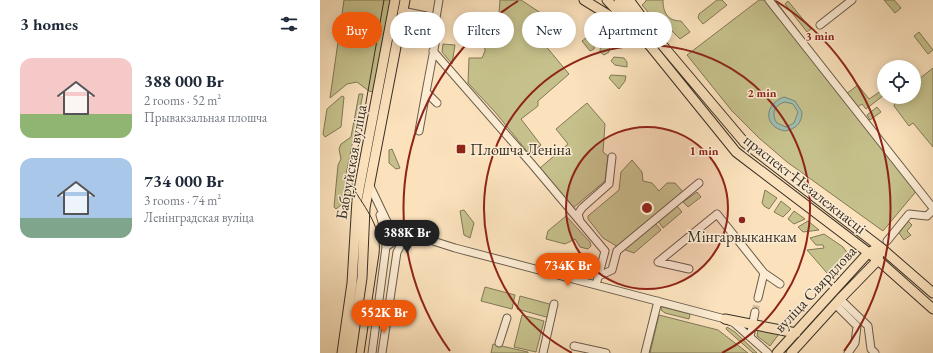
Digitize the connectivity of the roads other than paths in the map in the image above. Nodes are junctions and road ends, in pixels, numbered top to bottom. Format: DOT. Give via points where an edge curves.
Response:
graph roads {
  1 [pos="395,0"];
  2 [pos="405,0"];
  3 [pos="439,0"];
  4 [pos="584,0"];
  5 [pos="607,0"];
  6 [pos="619,0"];
  7 [pos="629,0"];
  8 [pos="769,0"];
  9 [pos="852,0"];
  10 [pos="402,11"];
  11 [pos="407,12"];
  12 [pos="437,12"];
  13 [pos="604,12"];
  14 [pos="618,12"];
  15 [pos="631,12"];
  16 [pos="638,12"];
  17 [pos="820,25"];
  18 [pos="434,48"];
  19 [pos="652,48"];
  20 [pos="665,48"];
  21 [pos="433,51"];
  22 [pos="426,92"];
  23 [pos="437,103"];
  24 [pos="419,132"];
  25 [pos="612,157"];
  26 [pos="366,183"];
  27 [pos="699,183"];
  28 [pos="374,194"];
  29 [pos="933,209"];
  30 [pos="580,221"];
  31 [pos="414,236"];
  32 [pos="884,244"];
  33 [pos="386,247"];
  34 [pos="868,253"];
  35 [pos="878,260"];
  36 [pos="689,269"];
  37 [pos="764,273"];
  38 [pos="599,276"];
  39 [pos="780,284"];
  40 [pos="596,285"];
  41 [pos="933,293"];
  42 [pos="758,298"];
  43 [pos="658,301"];
  44 [pos="837,301"];
  45 [pos="554,304"];
  46 [pos="933,309"];
  47 [pos="755,312"];
  48 [pos="508,318"];
  49 [pos="725,319"];
  50 [pos="753,324"];
  51 [pos="796,333"];
  52 [pos="750,337"];
  53 [pos="499,343"];
  54 [pos="574,346"];
  55 [pos="342,353"];
  56 [pos="351,353"];
  57 [pos="372,353"];
  58 [pos="382,353"];
  59 [pos="543,353"];
  60 [pos="606,353"];
  61 [pos="645,353"];
  62 [pos="768,353"];
  63 [pos="777,353"];
  64 [pos="791,353"];
  65 [pos="848,353"];
  66 [pos="875,353"];
  1 -- 26 [label="main road, Бабруйская вуліца"];
  2 -- 10 [label="main road, Бабруйская вуліца"];
  3 -- 12 [label="street"];
  4 -- 13 [label="main road"];
  5 -- 14 [label="main road, праспект Незалежнасці"];
  6 -- 15 [label="main road, праспект Незалежнасці"];
  7 -- 16 [label="main road"];
  8 -- 29 [label="street"];
  9 -- 17 [label="street"];
  10 -- 11 [label="street"];
  10 -- 26 [label="main road, Бабруйская вуліца"];
  18 -- 21 [label="street"];
  19 -- 34 [label="main road, праспект Незалежнасці" via="736,152"];
  20 -- 32 [label="main road, праспект Незалежнасці" via="745,143"];
  21 -- 22 [label="street"];
  21 -- 30 [label="street"];
  22 -- 23 [label="street"];
  22 -- 24 [label="street"];
  25 -- 30 [label="street" via="609,184 582,208 578,214"];
  26 -- 28 [label="street"];
  26 -- 55 [label="main road, Бабруйская вуліца" via="355,214 352,283"];
  26 -- 56 [label="main road, Бабруйская вуліца" via="362,278"];
  27 -- 38 [label="street" via="617,251 612,270"];
  28 -- 31 [label="street" via="390,228 395,232"];
  28 -- 33 [label="street" via="385,232"];
  29 -- 32 [label="street, вуліца Свярдлова" via="927,216 909,214"];
  30 -- 38 [label="street" via="605,251"];
  31 -- 33 [label="street" via="397,240"];
  31 -- 40 [label="street"];
  31 -- 58 [label="street" via="400,245 397,252"];
  32 -- 34 [label="main road, вуліца Свярдлова"];
  32 -- 35 [label="main road, вуліца Свярдлова"];
  32 -- 41 [label="main road, праспект Незалежнасці"];
  33 -- 57 [label="street"];
  34 -- 35 [label="main road, праспект Незалежнасці"];
  34 -- 51 [label="main road, вуліца Свярдлова"];
  35 -- 44 [label="main road, вуліца Свярдлова"];
  35 -- 46 [label="main road, праспект Незалежнасці"];
  36 -- 37 [label="street" via="658,262 717,214"];
  37 -- 39 [label="street"];
  37 -- 42 [label="street"];
  38 -- 40 [label="street"];
  40 -- 43 [label="street"];
  43 -- 49 [label="street"];
  43 -- 61 [label="street"];
  44 -- 64 [label="main road, вуліца Свярдлова"];
  44 -- 65 [label="street" via="857,326 855,343"];
  44 -- 66 [label="street" via="868,326 871,349"];
  45 -- 59 [label="street"];
  47 -- 50 [label="street"];
  48 -- 53 [label="street"];
  49 -- 50 [label="main road"];
  49 -- 52 [label="street" via="734,323"];
  50 -- 51 [label="main road"];
  50 -- 52 [label="street"];
  51 -- 63 [label="main road, вуліца Свярдлова"];
  52 -- 62 [label="street"];
  54 -- 60 [label="street"];
}
